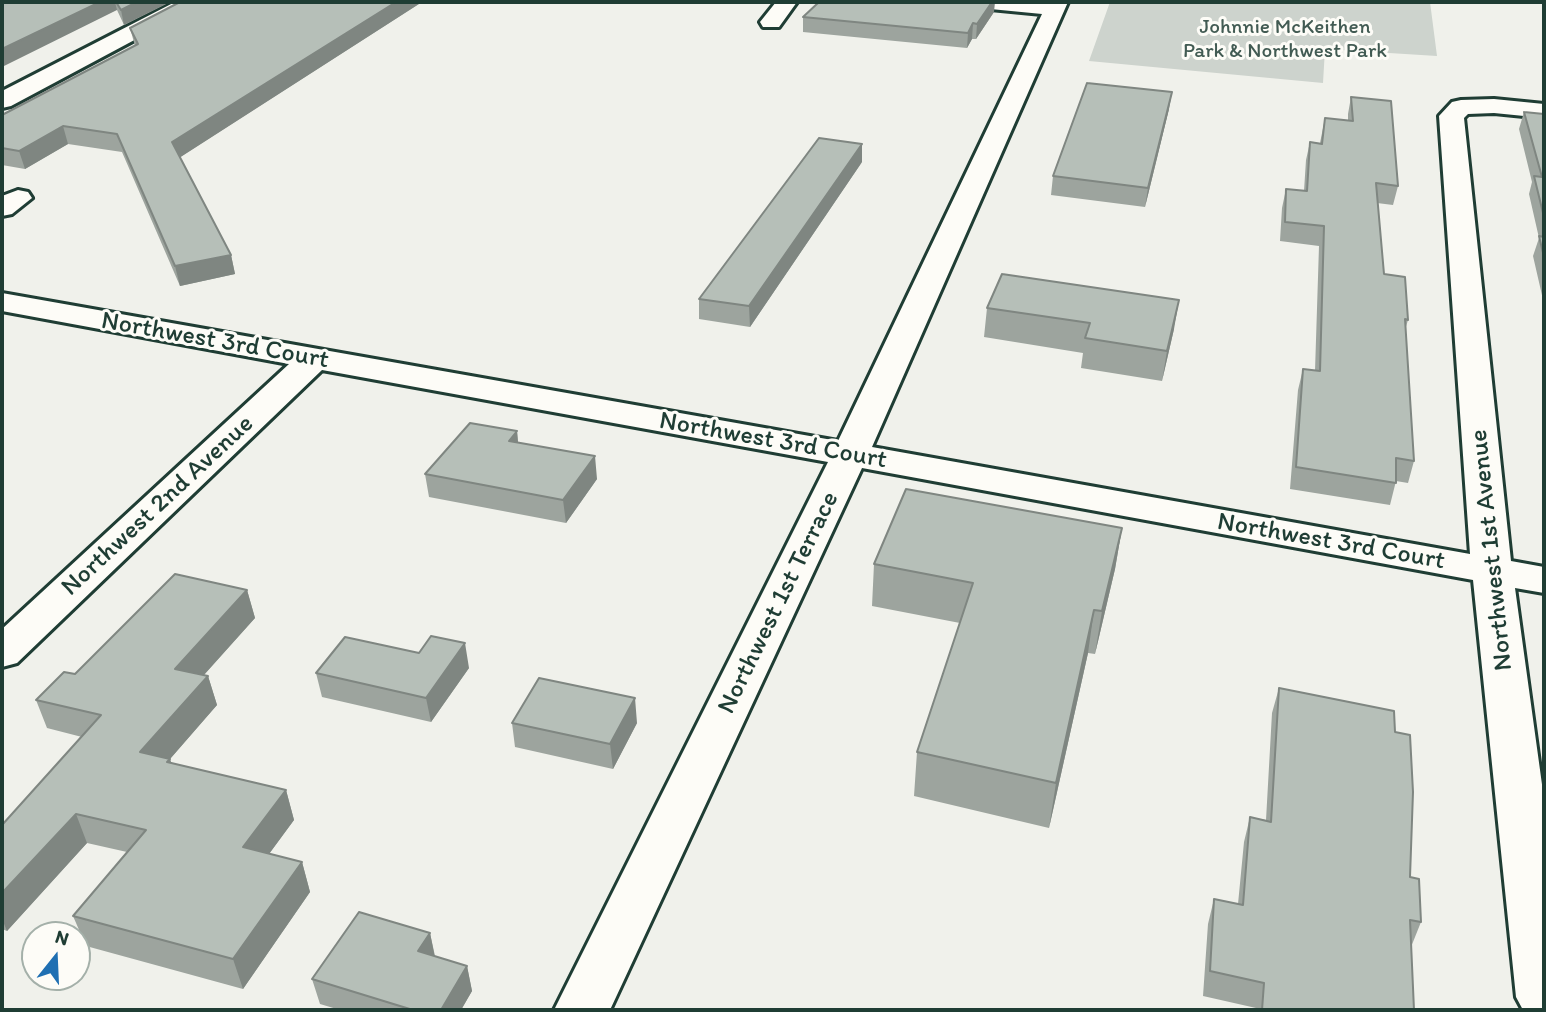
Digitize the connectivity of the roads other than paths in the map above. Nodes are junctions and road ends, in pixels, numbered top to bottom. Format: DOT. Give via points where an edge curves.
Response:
graph roads {
  1 [pos="191,2"];
  2 [pos="788,2"];
  3 [pos="980,2"];
  4 [pos="1056,6"];
  5 [pos="771,22"];
  6 [pos="2,101"];
  7 [pos="1544,111"];
  8 [pos="2,302"];
  9 [pos="314,359"];
  10 [pos="850,455"];
  11 [pos="1492,570"];
  12 [pos="1544,580"];
  13 [pos="2,653"];
  14 [pos="1544,997"];
  15 [pos="582,1010"];
  1 -- 6 [label="street"];
  2 -- 5 [label="street"];
  3 -- 4 [label="street"];
  4 -- 10 [label="street, Northwest 1st Terrace"];
  7 -- 11 [label="street, Northwest 1st Avenue" via="1461,107 1451,116"];
  8 -- 9 [label="street, Northwest 3rd Court"];
  9 -- 10 [label="street, Northwest 3rd Court"];
  9 -- 13 [label="street, Northwest 2nd Avenue"];
  10 -- 11 [label="street, Northwest 3rd Court"];
  10 -- 15 [label="street, Northwest 1st Terrace"];
  11 -- 12 [label="street, Northwest 3rd Court"];
  11 -- 14 [label="street, Northwest 1st Avenue"];
}
